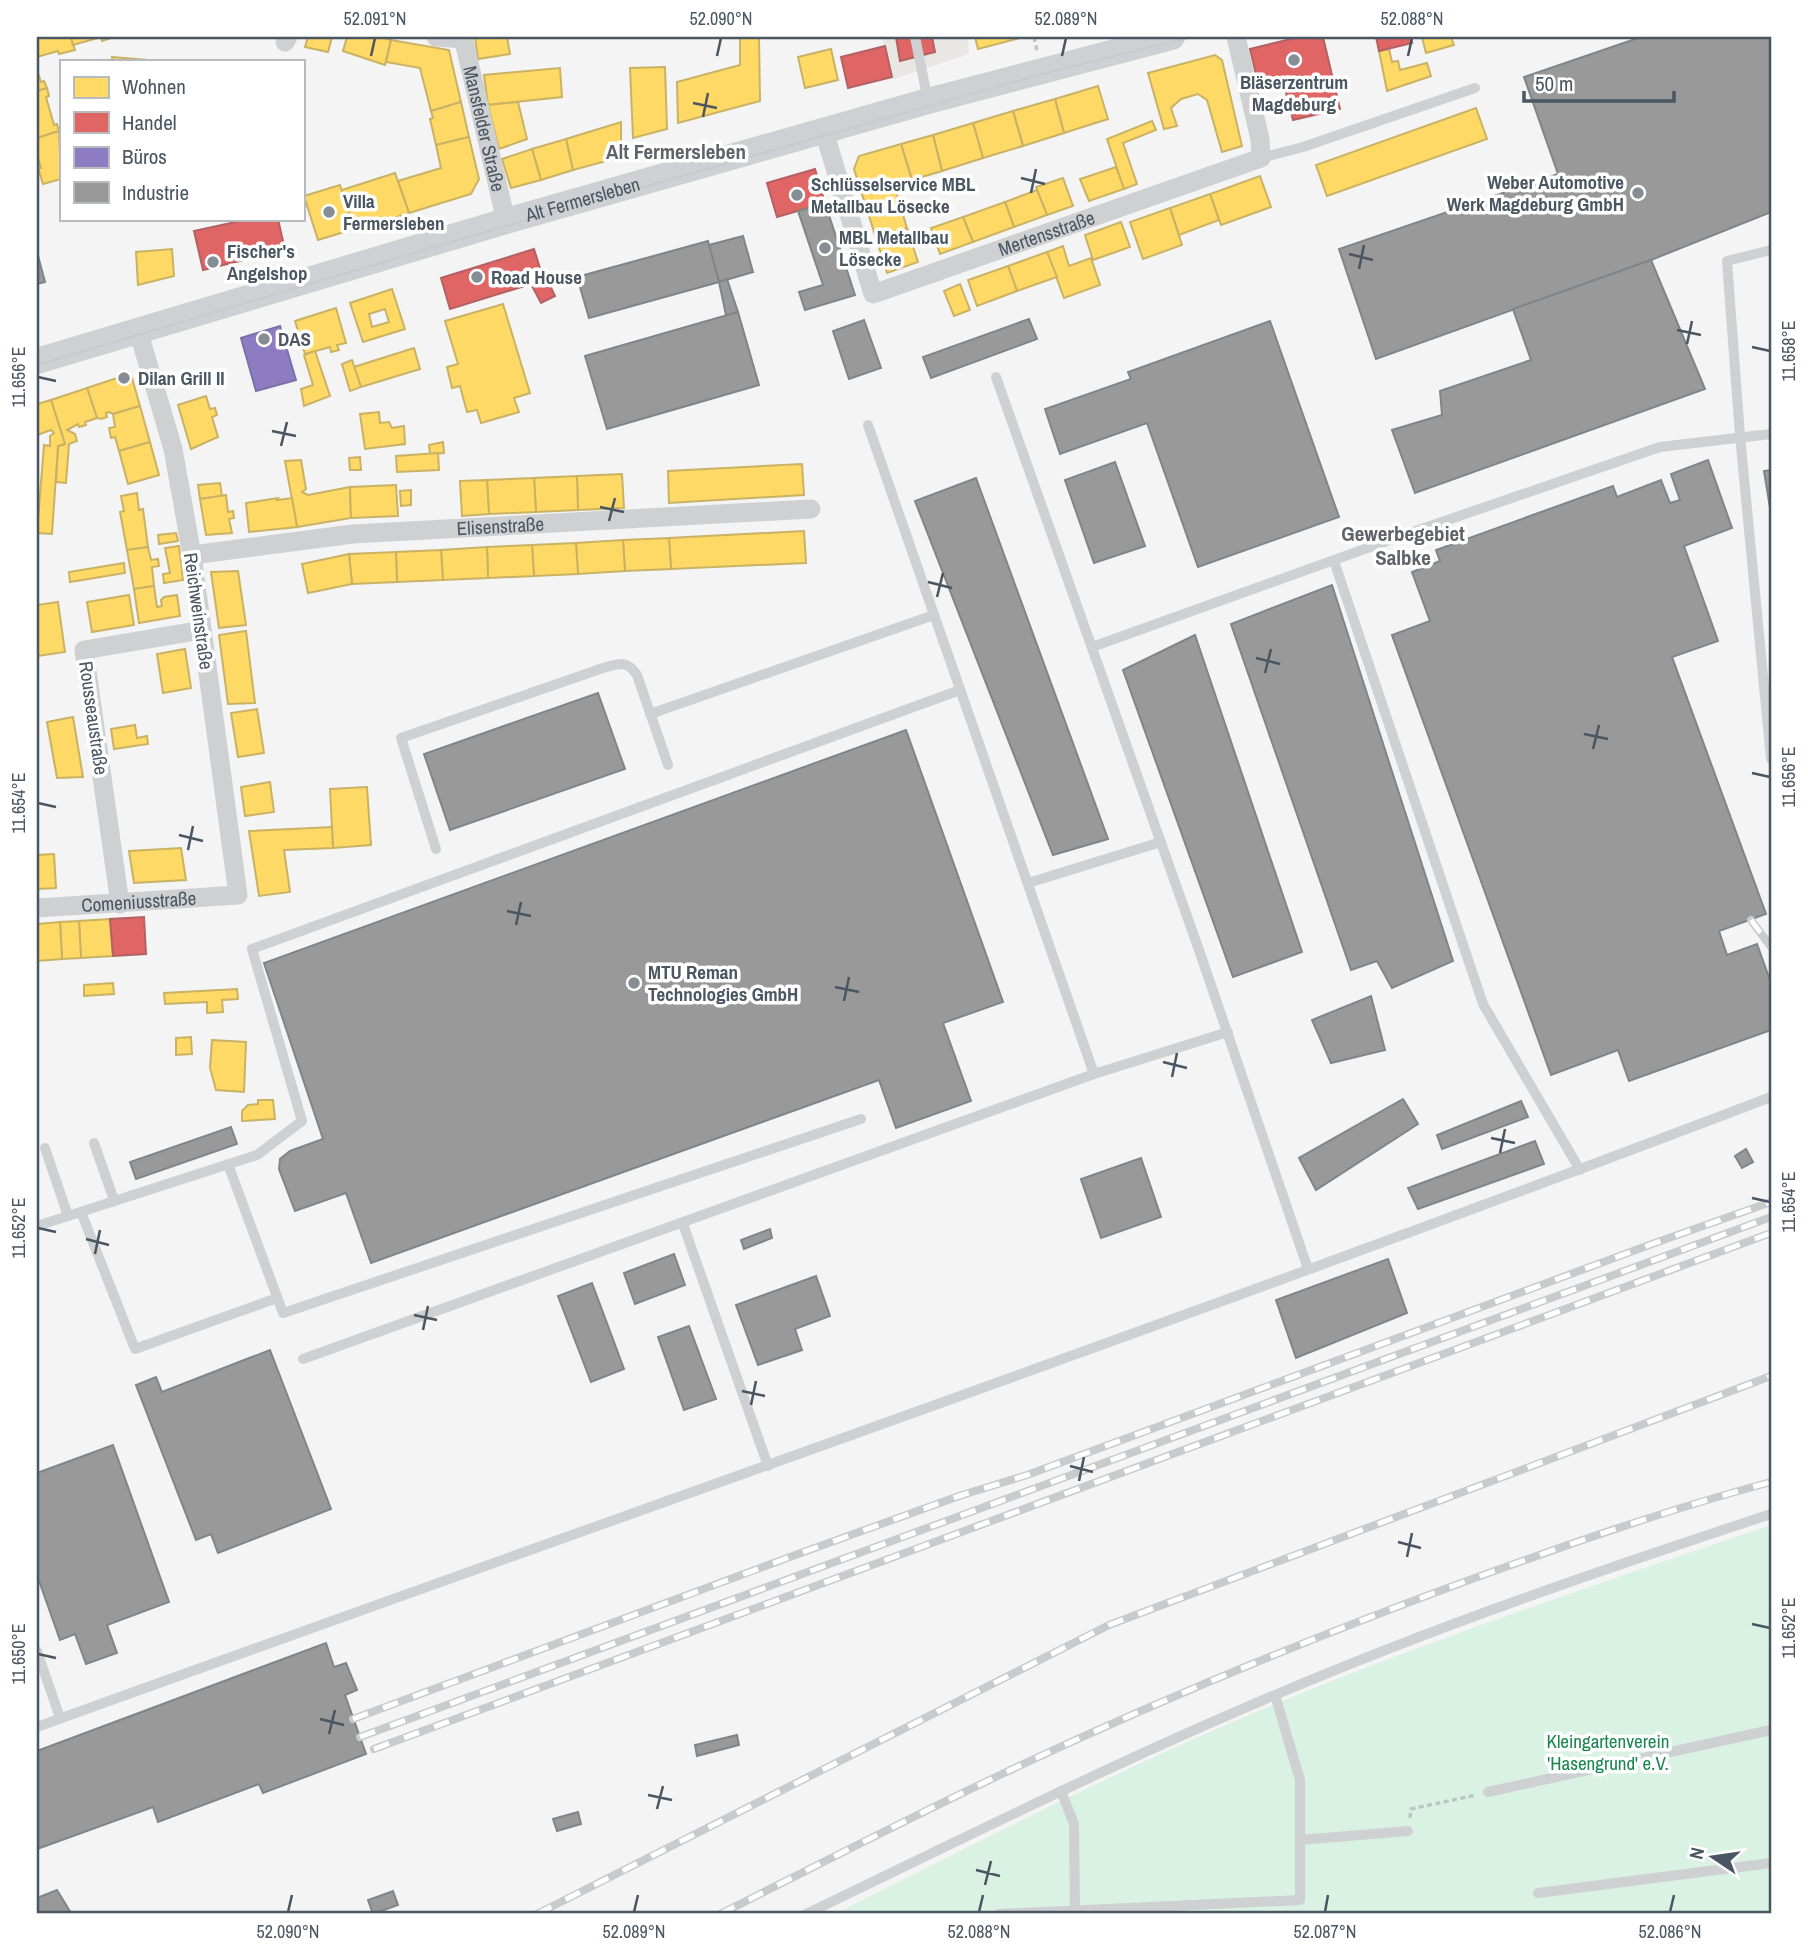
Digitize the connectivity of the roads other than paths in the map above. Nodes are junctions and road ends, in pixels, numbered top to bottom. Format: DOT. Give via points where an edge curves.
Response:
graph roads {
  1 [pos="436,37"];
  2 [pos="915,37"];
  3 [pos="1172,37"];
  4 [pos="1236,37"];
  5 [pos="463,38"];
  6 [pos="1475,88"];
  7 [pos="928,102"];
  8 [pos="824,131"];
  9 [pos="1261,158"];
  10 [pos="506,221"];
  11 [pos="1771,250"];
  12 [pos="138,330"];
  13 [pos="38,356"];
  14 [pos="996,377"];
  15 [pos="868,425"];
  16 [pos="1771,434"];
  17 [pos="1740,436"];
  18 [pos="811,509"];
  19 [pos="192,555"];
  20 [pos="1334,561"];
  21 [pos="1771,614"];
  22 [pos="934,615"];
  23 [pos="1758,616"];
  24 [pos="202,630"];
  25 [pos="1092,647"];
  26 [pos="960,690"];
  27 [pos="650,714"];
  28 [pos="1771,759"];
  29 [pos="668,765"];
  30 [pos="1161,842"];
  31 [pos="436,849"];
  32 [pos="1028,883"];
  33 [pos="238,895"];
  34 [pos="121,904"];
  35 [pos="37,908"];
  36 [pos="1228,1032"];
  37 [pos="1094,1074"];
  38 [pos="1771,1097"];
  39 [pos="861,1119"];
  40 [pos="94,1143"];
  41 [pos="44,1148"];
  42 [pos="228,1164"];
  43 [pos="1580,1170"];
  44 [pos="114,1200"];
  45 [pos="81,1212"];
  46 [pos="68,1216"];
  47 [pos="683,1224"];
  48 [pos="37,1226"];
  49 [pos="1308,1269"];
  50 [pos="277,1298"];
  51 [pos="303,1359"];
  52 [pos="768,1466"];
  53 [pos="1771,1514"];
  54 [pos="37,1651"];
  55 [pos="1275,1695"];
  56 [pos="60,1718"];
  57 [pos="37,1727"];
  58 [pos="1771,1730"];
  59 [pos="1061,1791"];
  60 [pos="1489,1792"];
  61 [pos="1408,1831"];
  62 [pos="1300,1840"];
  63 [pos="1771,1863"];
  64 [pos="1538,1893"];
  65 [pos="1075,1912"];
  66 [pos="806,1914"];
  67 [pos="999,1914"];
  1 -- 5 [label="street"];
  2 -- 7 [label="lane"];
  3 -- 7 [label="main road, Alt Fermersleben"];
  4 -- 9 [label="street"];
  5 -- 10 [label="street, Mansfelder Straße"];
  6 -- 9 [label="lane"];
  7 -- 8 [label="main road, Alt Fermersleben"];
  8 -- 9 [label="street, Mertensstraße" via="873,294"];
  8 -- 10 [label="main road, Alt Fermersleben"];
  10 -- 12 [label="main road, Alt Fermersleben"];
  11 -- 17 [label="lane" via="1727,261"];
  12 -- 13 [label="main road, Alt Fermersleben"];
  12 -- 19 [label="street, Reichweinstraße" via="173,449"];
  14 -- 25 [label="lane"];
  15 -- 22 [label="lane"];
  16 -- 17 [label="lane"];
  17 -- 20 [label="lane" via="1660,447"];
  17 -- 23 [label="lane"];
  18 -- 19 [label="street, Elisenstraße" via="354,534"];
  19 -- 24 [label="street, Reichweinstraße"];
  20 -- 25 [label="lane"];
  20 -- 43 [label="lane" via="1483,1004"];
  21 -- 23 [label="lane"];
  22 -- 26 [label="lane"];
  22 -- 27 [label="lane"];
  23 -- 28 [label="lane"];
  24 -- 33 [label="street, Reichweinstraße"];
  24 -- 34 [label="street, Rousseaustraße" via="85,650"];
  25 -- 30 [label="lane"];
  26 -- 32 [label="lane"];
  26 -- 42 [label="lane" via="253,949 302,1121 257,1156"];
  27 -- 29 [label="lane"];
  27 -- 31 [label="lane" via="637,675 630,665 623,664 401,738"];
  30 -- 32 [label="lane"];
  30 -- 36 [label="lane"];
  32 -- 37 [label="lane"];
  33 -- 34 [label="street, Comeniusstraße"];
  34 -- 35 [label="street, Comeniusstraße"];
  36 -- 37 [label="lane"];
  36 -- 49 [label="lane"];
  37 -- 47 [label="lane"];
  38 -- 43 [label="lane"];
  39 -- 50 [label="lane" via="283,1313"];
  40 -- 44 [label="lane"];
  41 -- 46 [label="lane"];
  42 -- 44 [label="lane"];
  42 -- 50 [label="lane"];
  43 -- 49 [label="lane"];
  44 -- 45 [label="lane"];
  45 -- 46 [label="lane"];
  45 -- 50 [label="lane" via="135,1349"];
  46 -- 48 [label="lane"];
  47 -- 51 [label="lane"];
  47 -- 52 [label="lane"];
  49 -- 52 [label="lane"];
  52 -- 56 [label="lane"];
  53 -- 55 [label="lane" via="1450,1625"];
  54 -- 56 [label="lane"];
  55 -- 59 [label="lane"];
  55 -- 62 [label="lane" via="1300,1780"];
  56 -- 57 [label="lane"];
  58 -- 60 [label="lane"];
  59 -- 65 [label="lane" via="1074,1824"];
  59 -- 66 [label="lane"];
  61 -- 62 [label="lane"];
  62 -- 65 [label="lane" via="1300,1900"];
  63 -- 64 [label="lane"];
  65 -- 67 [label="lane"];
}
